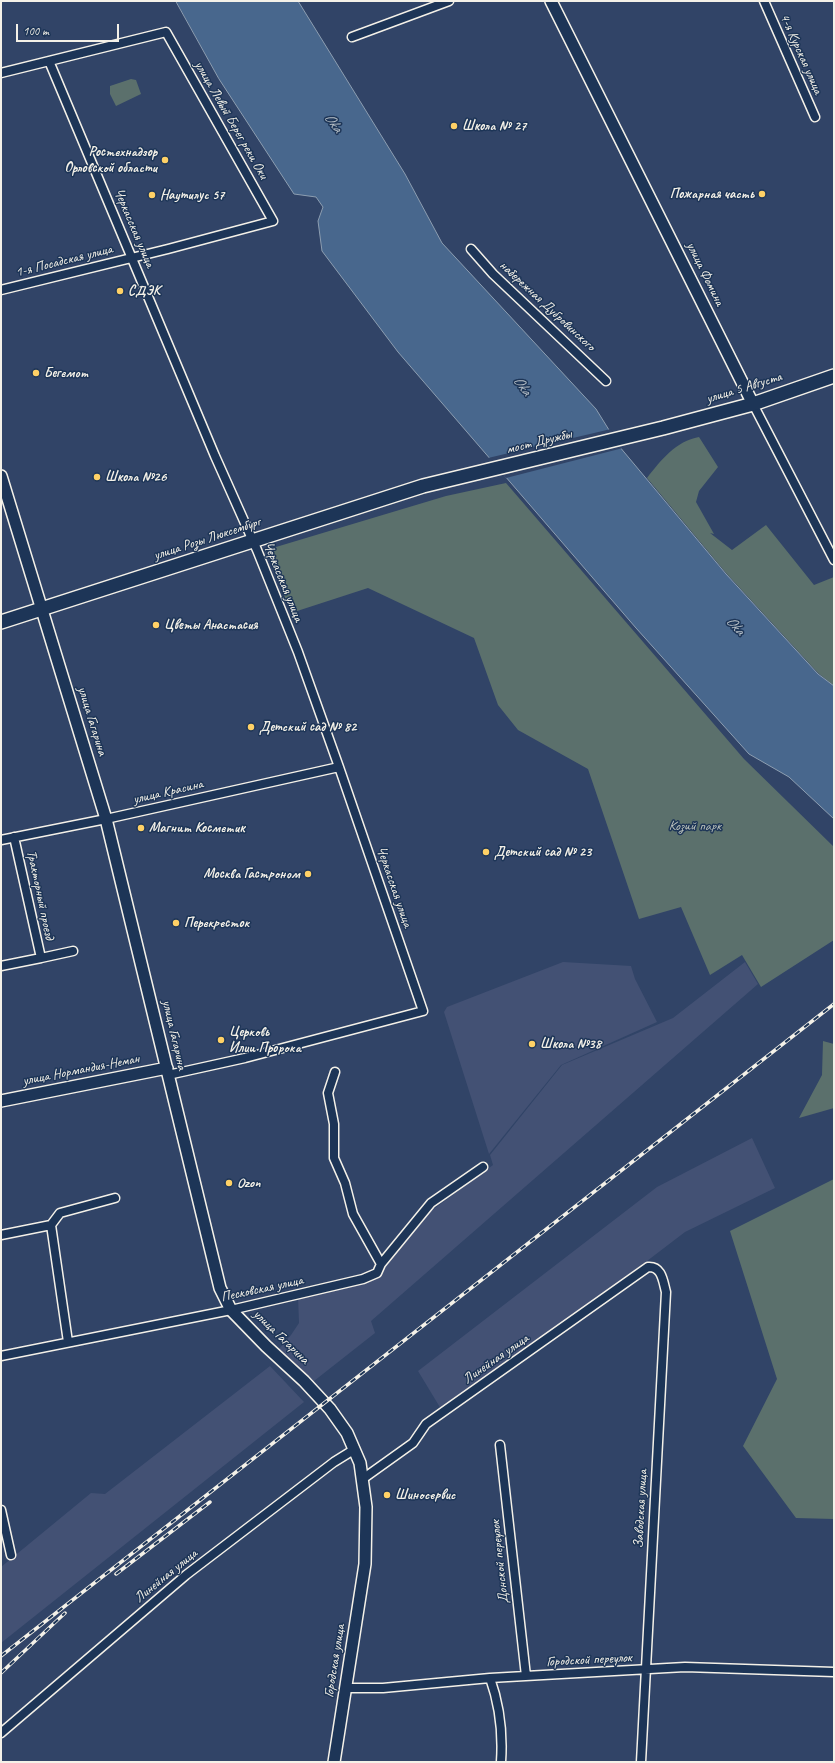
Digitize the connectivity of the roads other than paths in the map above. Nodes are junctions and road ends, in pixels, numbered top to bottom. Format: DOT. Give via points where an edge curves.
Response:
graph roads {
  1 [pos="449,1"];
  2 [pos="550,1"];
  3 [pos="764,1"];
  4 [pos="352,37"];
  5 [pos="49,61"];
  6 [pos="1,73"];
  7 [pos="815,117"];
  8 [pos="273,221"];
  9 [pos="471,249"];
  10 [pos="133,258"];
  11 [pos="1,290"];
  12 [pos="834,376"];
  13 [pos="606,381"];
  14 [pos="753,404"];
  15 [pos="663,428"];
  16 [pos="1,476"];
  17 [pos="423,486"];
  18 [pos="252,541"];
  19 [pos="834,560"];
  20 [pos="43,609"];
  21 [pos="1,622"];
  22 [pos="339,767"];
  23 [pos="106,819"];
  24 [pos="14,837"];
  25 [pos="1,840"];
  26 [pos="73,952"];
  27 [pos="41,958"];
  28 [pos="1,966"];
  29 [pos="423,1011"];
  30 [pos="167,1072"];
  31 [pos="335,1072"];
  32 [pos="1,1101"];
  33 [pos="483,1167"];
  34 [pos="115,1198"];
  35 [pos="51,1224"];
  36 [pos="1,1235"];
  37 [pos="380,1264"];
  38 [pos="648,1267"];
  39 [pos="231,1310"];
  40 [pos="68,1342"];
  41 [pos="1,1356"];
  42 [pos="500,1445"];
  43 [pos="355,1449"];
  44 [pos="364,1478"];
  45 [pos="1,1510"];
  46 [pos="11,1555"];
  47 [pos="365,1564"];
  48 [pos="645,1670"];
  49 [pos="834,1672"];
  50 [pos="526,1676"];
  51 [pos="490,1678"];
  52 [pos="346,1688"];
  53 [pos="1,1733"];
  54 [pos="334,1762"];
  55 [pos="501,1762"];
  56 [pos="641,1762"];
  1 -- 4 [label="street"];
  2 -- 14 [label="main road, улица Фомина"];
  3 -- 7 [label="street, 4-я Курская улица"];
  5 -- 6 [label="street"];
  5 -- 8 [label="street, улица Левый Берег реки Оки" via="166,32"];
  5 -- 10 [label="street, Черкасская улица"];
  8 -- 10 [label="street, 1-я Посадская улица"];
  9 -- 13 [label="street, набережная Дубровинского" via="493,274"];
  10 -- 11 [label="street, 1-я Посадская улица"];
  10 -- 18 [label="street, Черкасская улица"];
  12 -- 14 [label="main road, улица 5 Августа"];
  14 -- 15 [label="main road, улица 5 Августа"];
  14 -- 19 [label="street, улица Фомина"];
  15 -- 17 [label="main road, мост Дружбы"];
  16 -- 20 [label="main road, улица Гагарина"];
  17 -- 18 [label="main road, улица Розы Люксембург"];
  18 -- 20 [label="main road, улица Розы Люксембург"];
  18 -- 22 [label="street, Черкасская улица" via="298,652"];
  20 -- 21 [label="main road, улица Розы Люксембург"];
  20 -- 23 [label="main road, улица Гагарина"];
  22 -- 23 [label="street, улица Красина"];
  22 -- 29 [label="street, Черкасская улица"];
  23 -- 24 [label="street, улица Красина"];
  23 -- 30 [label="main road, улица Гагарина"];
  24 -- 25 [label="street, улица Красина"];
  24 -- 27 [label="street, Тракторный проезд"];
  26 -- 27 [label="street, Тракторный проезд"];
  27 -- 28 [label="street, Тракторный проезд"];
  29 -- 30 [label="street, улица Нормандия-Неман" via="245,1058"];
  30 -- 32 [label="main road, улица Нормандия-Неман"];
  30 -- 39 [label="main road, улица Гагарина" via="220,1288"];
  31 -- 37 [label="street" via="328,1093 334,1124 334,1158 345,1183 353,1214"];
  33 -- 37 [label="street, Песковская улица" via="431,1203"];
  34 -- 35 [label="street" via="60,1213"];
  35 -- 36 [label="street"];
  35 -- 40 [label="street"];
  37 -- 39 [label="street, Песковская улица" via="377,1273 363,1279"];
  38 -- 44 [label="street, Линейная улица" via="426,1424 413,1443"];
  38 -- 48 [label="street, Заводская улица" via="659,1270 666,1292"];
  39 -- 40 [label="street, Песковская улица"];
  39 -- 43 [label="main road, улица Гагарина" via="330,1409"];
  40 -- 41 [label="street, Песковская улица"];
  42 -- 50 [label="street, Донской переулок"];
  43 -- 44 [label="main road, улица Гагарина"];
  43 -- 53 [label="street, Линейная улица" via="334,1462 186,1576"];
  44 -- 47 [label="main road, улица Гагарина"];
  45 -- 46 [label="street"];
  47 -- 52 [label="main road, Городская улица"];
  48 -- 49 [label="street, Городской переулок" via="685,1667"];
  48 -- 50 [label="street, Городской переулок"];
  48 -- 56 [label="street, Заводская улица"];
  50 -- 51 [label="street, Городской переулок"];
  51 -- 52 [label="street, Городской переулок" via="383,1688"];
  51 -- 55 [label="street" via="500,1716"];
  52 -- 54 [label="main road, Городская улица"];
}
